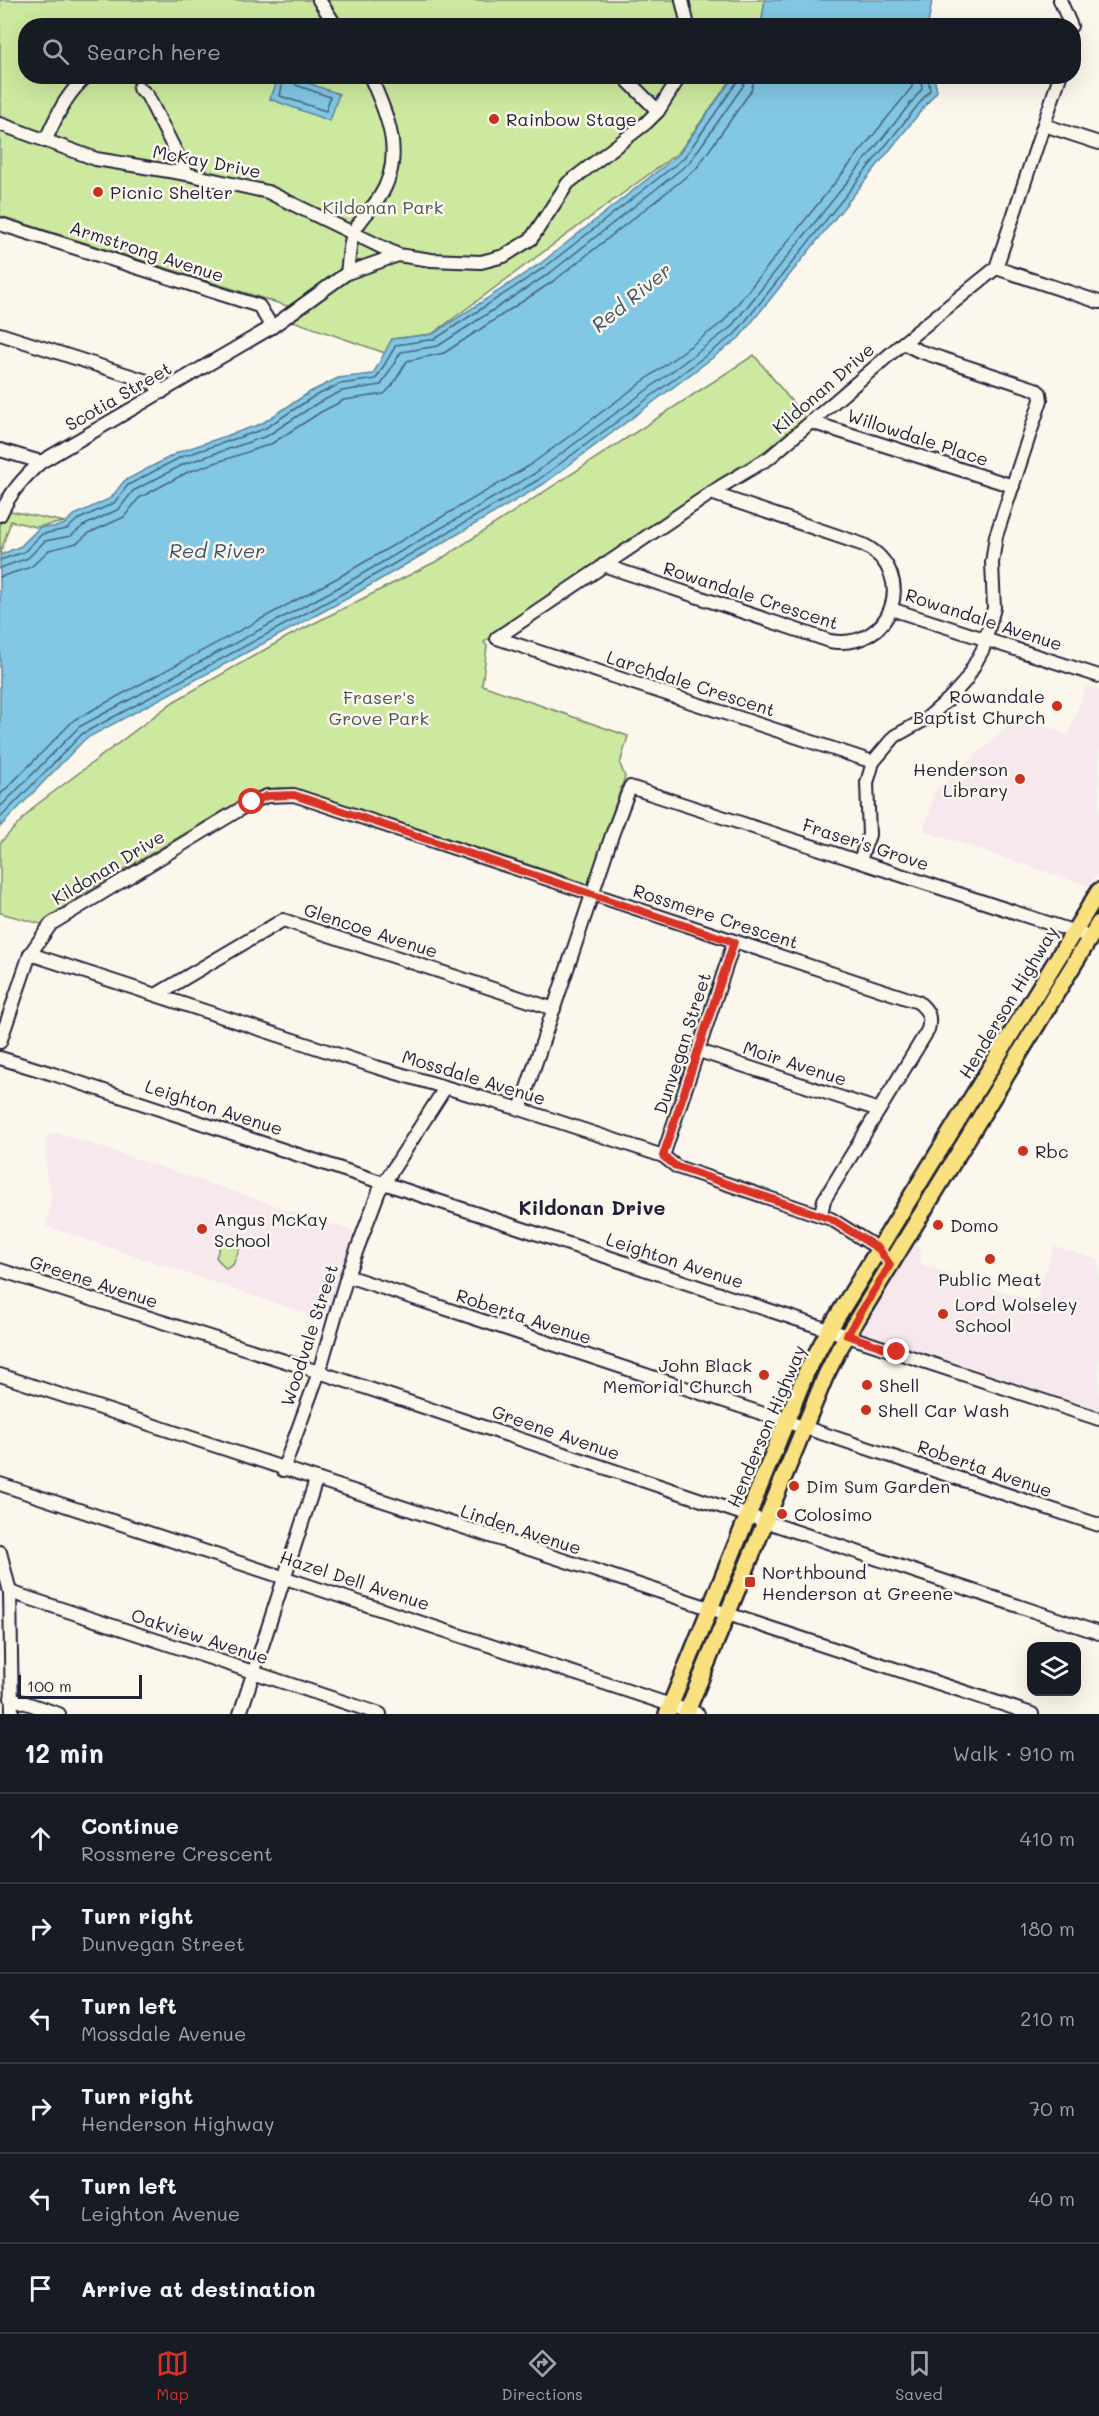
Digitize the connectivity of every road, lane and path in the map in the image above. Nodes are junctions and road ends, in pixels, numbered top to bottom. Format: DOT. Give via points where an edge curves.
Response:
graph roads {
  1 [pos="319,0"];
  2 [pos="682,0"];
  3 [pos="1060,0"];
  4 [pos="331,18"];
  5 [pos="686,18"];
  6 [pos="1068,18"];
  7 [pos="78,84"];
  8 [pos="373,84"];
  9 [pos="631,84"];
  10 [pos="675,84"];
  11 [pos="1057,84"];
  12 [pos="139,88"];
  13 [pos="658,111"];
  14 [pos="0,124"];
  15 [pos="1044,125"];
  16 [pos="45,141"];
  17 [pos="1099,143"];
  18 [pos="187,174"];
  19 [pos="0,224"];
  20 [pos="353,232"];
  21 [pos="398,255"];
  22 [pos="996,268"];
  23 [pos="347,273"];
  24 [pos="1099,302"];
  25 [pos="272,327"];
  26 [pos="0,334"];
  27 [pos="903,343"];
  28 [pos="162,392"];
  29 [pos="812,422"];
  30 [pos="0,450"];
  31 [pos="41,462"];
  32 [pos="1013,486"];
  33 [pos="711,493"];
  34 [pos="0,515"];
  35 [pos="603,565"];
  36 [pos="891,609"];
  37 [pos="498,638"];
  38 [pos="986,638"];
  39 [pos="1099,676"];
  40 [pos="873,762"];
  41 [pos="267,796"];
  42 [pos="860,860"];
  43 [pos="1099,891"];
  44 [pos="592,894"];
  45 [pos="1099,923"];
  46 [pos="1074,932"];
  47 [pos="1090,937"];
  48 [pos="734,942"];
  49 [pos="30,954"];
  50 [pos="156,995"];
  51 [pos="554,1009"];
  52 [pos="0,1042"];
  53 [pos="699,1051"];
  54 [pos="0,1058"];
  55 [pos="445,1088"];
  56 [pos="978,1089"];
  57 [pos="993,1097"];
  58 [pos="520,1109"];
  59 [pos="879,1110"];
  60 [pos="663,1156"];
  61 [pos="925,1175"];
  62 [pos="384,1182"];
  63 [pos="939,1184"];
  64 [pos="821,1214"];
  65 [pos="879,1249"];
  66 [pos="890,1265"];
  67 [pos="0,1270"];
  68 [pos="347,1276"];
  69 [pos="829,1330"];
  70 [pos="847,1335"];
  71 [pos="319,1372"];
  72 [pos="0,1375"];
  73 [pos="1099,1419"];
  74 [pos="786,1423"];
  75 [pos="803,1428"];
  76 [pos="283,1470"];
  77 [pos="316,1480"];
  78 [pos="0,1484"];
  79 [pos="748,1516"];
  80 [pos="765,1521"];
  81 [pos="1099,1525"];
  82 [pos="0,1552"];
  83 [pos="285,1576"];
  84 [pos="9,1592"];
  85 [pos="710,1609"];
  86 [pos="727,1615"];
  87 [pos="1099,1633"];
  88 [pos="253,1672"];
  89 [pos="11,1698"];
  90 [pos="669,1709"];
  91 [pos="691,1713"];
  92 [pos="12,1714"];
  93 [pos="59,1714"];
  94 [pos="240,1714"];
  95 [pos="380,1714"];
  96 [pos="1032,1714"];
  1 -- 4 [label="street"];
  2 -- 5 [label="street"];
  3 -- 6 [label="street"];
  7 -- 16 [label="street" via="62,103"];
  8 -- 20 [label="street" via="389,120 393,145 388,181"];
  9 -- 13 [label="street"];
  10 -- 13 [label="street"];
  11 -- 15 [label="street"];
  12 -- 18 [label="street" via="147,95"];
  13 -- 21 [label="street" via="573,178 537,231 515,251 481,262"];
  14 -- 16 [label="street, McKay Drive"];
  15 -- 17 [label="street"];
  15 -- 22 [label="street"];
  16 -- 18 [label="street, McKay Drive" via="96,159"];
  18 -- 20 [label="street, McKay Drive" via="276,195"];
  19 -- 25 [label="street, Armstrong Avenue" via="259,306"];
  20 -- 21 [label="street, McKay Drive"];
  20 -- 23 [label="street"];
  21 -- 23 [label="street, Scotia Street"];
  22 -- 24 [label="street"];
  22 -- 27 [label="street, Kildonan Drive"];
  23 -- 25 [label="street, Scotia Street"];
  25 -- 28 [label="street, Scotia Street"];
  26 -- 28 [label="street" via="153,383"];
  27 -- 29 [label="street, Kildonan Drive"];
  27 -- 32 [label="street" via="1040,393"];
  28 -- 31 [label="street, Scotia Street"];
  29 -- 32 [label="street, Willowdale Place"];
  29 -- 33 [label="street, Kildonan Drive" via="769,458"];
  30 -- 31 [label="street"];
  31 -- 34 [label="street, Scotia Street" via="11,493"];
  32 -- 38 [label="street" via="994,550 994,608"];
  33 -- 35 [label="street, Kildonan Drive"];
  33 -- 36 [label="street" via="872,549 883,559 891,576"];
  35 -- 36 [label="street, Rowandale Crescent" via="837,642 869,636 882,625"];
  35 -- 37 [label="street, Kildonan Drive"];
  36 -- 38 [label="street, Rowandale Avenue"];
  37 -- 40 [label="street, Larchdale Crescent"];
  38 -- 39 [label="street, Rowandale Avenue"];
  38 -- 40 [label="street" via="966,680 950,698 895,736"];
  40 -- 42 [label="street" via="867,783 868,835"];
  41 -- 44 [label="street, Rossmere Crescent" via="294,795"];
  41 -- 49 [label="street, Kildonan Drive" via="51,924"];
  42 -- 44 [label="street, Fraser's Grove" via="630,787"];
  42 -- 46 [label="street, Fraser's Grove"];
  43 -- 46 [label="main road, Henderson Highway"];
  44 -- 48 [label="street, Rossmere Crescent"];
  44 -- 51 [label="street"];
  45 -- 47 [label="main road, Henderson Highway"];
  46 -- 47 [label="street, Fraser's Grove"];
  46 -- 56 [label="main road, Henderson Highway"];
  47 -- 57 [label="main road, Henderson Highway"];
  48 -- 53 [label="street, Dunvegan Street"];
  48 -- 59 [label="street, Rossmere Crescent" via="918,1002 928,1010 928,1030"];
  49 -- 50 [label="street, Mossdale Avenue"];
  49 -- 52 [label="street, Kildonan Drive"];
  50 -- 51 [label="street, Glencoe Avenue" via="283,920"];
  50 -- 55 [label="street, Mossdale Avenue"];
  51 -- 58 [label="street"];
  53 -- 59 [label="street, Moir Avenue"];
  53 -- 60 [label="street, Dunvegan Street"];
  54 -- 62 [label="street, Leighton Avenue"];
  55 -- 58 [label="street, Mossdale Avenue"];
  55 -- 62 [label="street, Woodvale Street"];
  56 -- 57 [label="main road"];
  56 -- 61 [label="main road, Henderson Highway"];
  57 -- 63 [label="main road, Henderson Highway"];
  58 -- 60 [label="street, Mossdale Avenue"];
  59 -- 64 [label="street, Rossmere Crescent" via="824,1200"];
  60 -- 64 [label="street, Mossdale Avenue" via="677,1167"];
  61 -- 63 [label="main road"];
  61 -- 65 [label="main road, Henderson Highway"];
  62 -- 68 [label="street, Woodvale Street"];
  62 -- 69 [label="street, Leighton Avenue"];
  63 -- 66 [label="main road, Henderson Highway"];
  64 -- 65 [label="street, Mossdale Avenue"];
  65 -- 66 [label="street, Mossdale Avenue"];
  65 -- 69 [label="main road, Henderson Highway"];
  66 -- 70 [label="main road, Henderson Highway"];
  67 -- 71 [label="street, Greene Avenue"];
  68 -- 71 [label="street, Woodvale Street"];
  68 -- 74 [label="street, Roberta Avenue"];
  69 -- 70 [label="street, Leighton Avenue"];
  69 -- 74 [label="main road, Henderson Highway"];
  70 -- 73 [label="street, Leighton Avenue"];
  70 -- 75 [label="main road, Henderson Highway"];
  71 -- 76 [label="street, Woodvale Street"];
  71 -- 79 [label="street, Greene Avenue"];
  72 -- 76 [label="street, Linden Avenue"];
  74 -- 75 [label="street, Roberta Avenue"];
  74 -- 79 [label="main road, Henderson Highway"];
  75 -- 80 [label="main road, Henderson Highway"];
  75 -- 81 [label="street, Roberta Avenue"];
  76 -- 77 [label="street, Linden Avenue"];
  77 -- 83 [label="street"];
  77 -- 85 [label="street, Linden Avenue"];
  78 -- 83 [label="street, Hazel Dell Avenue"];
  79 -- 80 [label="street, Greene Avenue"];
  79 -- 85 [label="main road, Henderson Highway"];
  80 -- 86 [label="main road, Henderson Highway"];
  80 -- 87 [label="street, Greene Avenue"];
  82 -- 84 [label="street"];
  83 -- 88 [label="street"];
  83 -- 90 [label="street, Hazel Dell Avenue"];
  84 -- 88 [label="street, Oakview Avenue"];
  84 -- 89 [label="street"];
  85 -- 86 [label="street, Linden Avenue"];
  85 -- 90 [label="main road, Henderson Highway"];
  86 -- 91 [label="main road, Henderson Highway"];
  86 -- 96 [label="street, Linden Avenue"];
  88 -- 94 [label="street"];
  88 -- 95 [label="street, Oakview Avenue"];
  89 -- 92 [label="street"];
  89 -- 93 [label="street"];
  90 -- 91 [label="street, Hazel Dell Avenue"];
}
